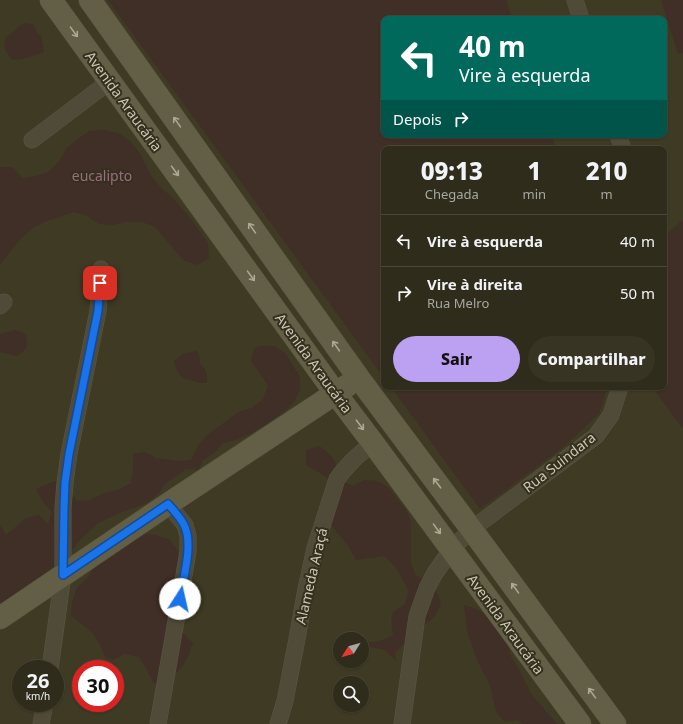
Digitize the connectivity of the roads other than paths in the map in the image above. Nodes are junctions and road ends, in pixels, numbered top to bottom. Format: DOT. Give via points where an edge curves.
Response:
graph roads {
  1 [pos="51,0"];
  2 [pos="90,0"];
  3 [pos="575,0"];
  4 [pos="580,16"];
  5 [pos="110,81"];
  6 [pos="32,140"];
  7 [pos="101,269"];
  8 [pos="358,377"];
  9 [pos="619,390"];
  10 [pos="336,394"];
  11 [pos="373,442"];
  12 [pos="168,504"];
  13 [pos="476,526"];
  14 [pos="452,549"];
  15 [pos="63,575"];
  16 [pos="0,618"];
  17 [pos="51,660"];
  18 [pos="43,712"];
  19 [pos="41,724"];
  20 [pos="158,724"];
  21 [pos="278,724"];
  22 [pos="402,724"];
  23 [pos="580,724"];
  24 [pos="615,724"];
  1 -- 5 [label="street, Avenida Araucária, one-way"];
  8 -- 2 [label="street, Avenida Araucária, one-way"];
  3 -- 4 [label="street"];
  5 -- 6 [label="street"];
  5 -- 10 [label="street, Avenida Araucária, one-way"];
  7 -- 15 [label="street" via="98,311 65,483"];
  8 -- 10 [label="street"];
  13 -- 8 [label="street, Avenida Araucária, one-way"];
  9 -- 13 [label="street, Rua Suindara" via="612,415 596,436"];
  10 -- 11 [label="street, Avenida Araucária, one-way"];
  10 -- 12 [label="street"];
  11 -- 14 [label="street, Avenida Araucária, one-way"];
  11 -- 21 [label="street, Alameda Araçá" via="352,460 337,479 314,555 285,701"];
  12 -- 15 [label="street"];
  12 -- 20 [label="street" via="184,526 188,536 188,552"];
  13 -- 14 [label="street, Rua Suindara"];
  24 -- 13 [label="street, Avenida Araucária, one-way"];
  14 -- 22 [label="street, Rua Suindara" via="427,588 417,616"];
  14 -- 23 [label="street, Avenida Araucária"];
  15 -- 16 [label="street"];
  15 -- 17 [label="street"];
  18 -- 19 [label="street"];
}
